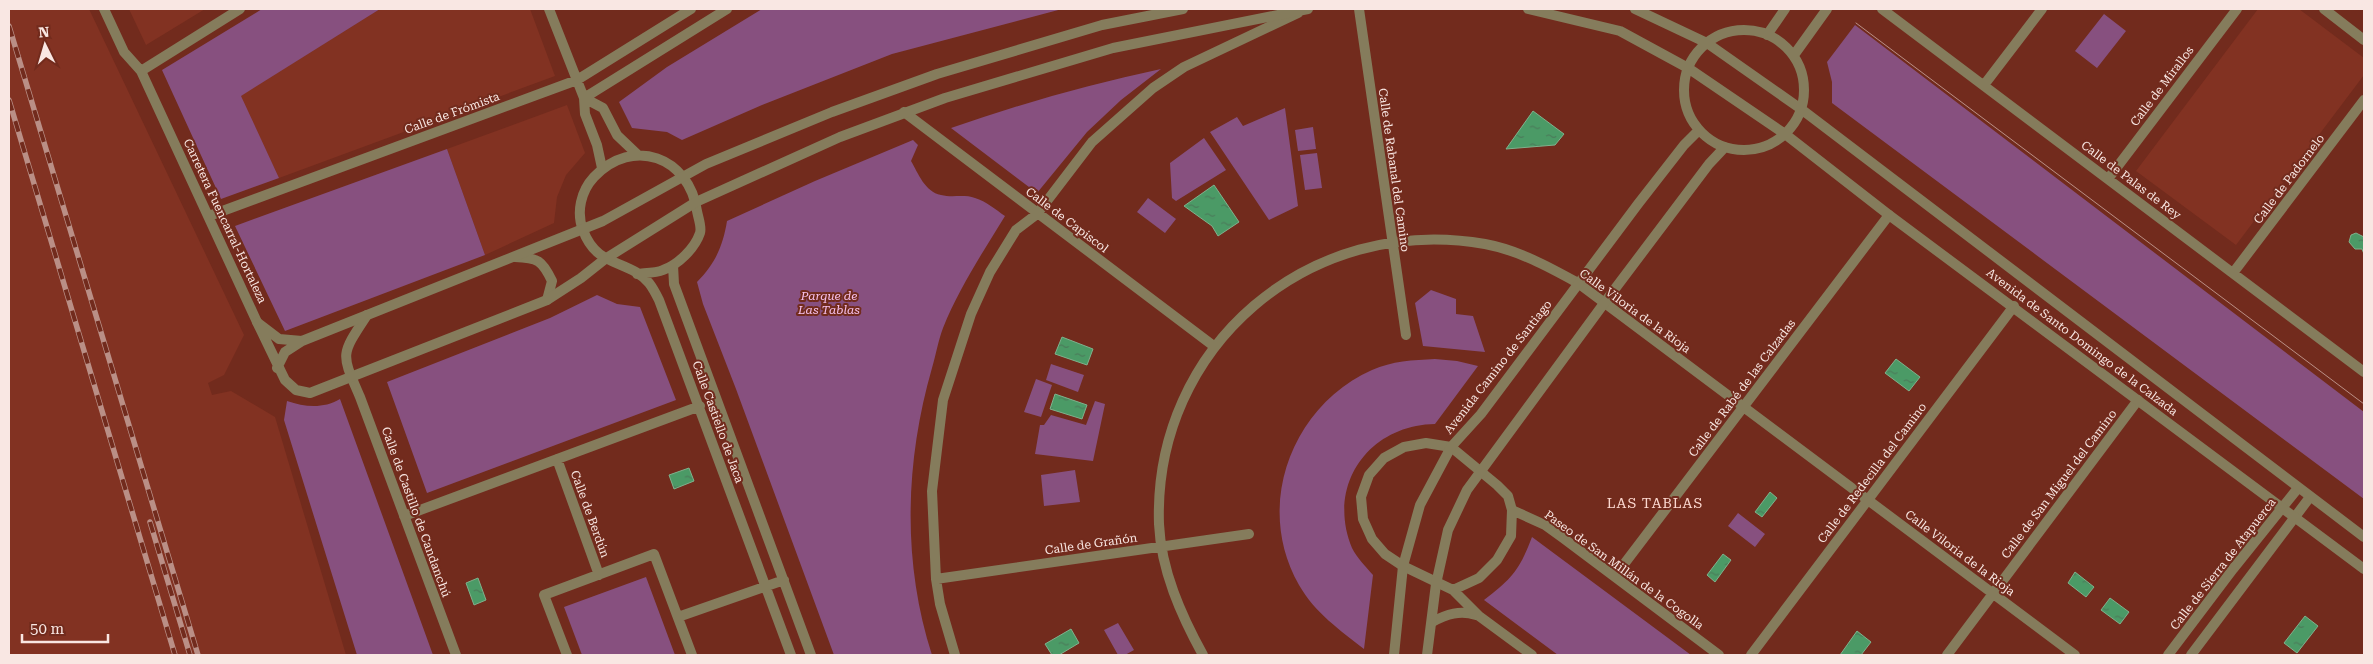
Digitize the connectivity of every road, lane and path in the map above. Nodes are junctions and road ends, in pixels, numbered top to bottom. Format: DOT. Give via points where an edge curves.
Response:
graph roads {
  1 [pos="104,9"];
  2 [pos="240,9"];
  3 [pos="549,9"];
  4 [pos="691,9"];
  5 [pos="727,9"];
  6 [pos="1183,9"];
  7 [pos="1308,9"];
  8 [pos="1360,9"];
  9 [pos="1528,9"];
  10 [pos="1635,9"];
  11 [pos="1785,9"];
  12 [pos="1827,9"];
  13 [pos="1882,9"];
  14 [pos="2042,9"];
  15 [pos="2237,9"];
  16 [pos="2324,9"];
  17 [pos="1767,35"];
  18 [pos="2364,40"];
  19 [pos="1707,43"];
  20 [pos="1794,56"];
  21 [pos="1688,68"];
  22 [pos="141,71"];
  23 [pos="577,80"];
  24 [pos="1984,85"];
  25 [pos="584,98"];
  26 [pos="2364,100"];
  27 [pos="1801,109"];
  28 [pos="904,112"];
  29 [pos="1699,130"];
  30 [pos="1785,134"];
  31 [pos="1725,148"];
  32 [pos="637,154"];
  33 [pos="602,168"];
  34 [pos="682,176"];
  35 [pos="2108,179"];
  36 [pos="696,202"];
  37 [pos="1037,214"];
  38 [pos="1889,215"];
  39 [pos="209,216"];
  40 [pos="582,230"];
  41 [pos="1392,241"];
  42 [pos="515,257"];
  43 [pos="605,259"];
  44 [pos="673,265"];
  45 [pos="2233,272"];
  46 [pos="637,274"];
  47 [pos="1578,284"];
  48 [pos="547,300"];
  49 [pos="1605,302"];
  50 [pos="2014,306"];
  51 [pos="366,315"];
  52 [pos="257,322"];
  53 [pos="1406,335"];
  54 [pos="302,341"];
  55 [pos="1215,347"];
  56 [pos="277,368"];
  57 [pos="2364,372"];
  58 [pos="352,378"];
  59 [pos="2138,400"];
  60 [pos="700,406"];
  61 [pos="1743,407"];
  62 [pos="1451,447"];
  63 [pos="557,459"];
  64 [pos="1480,471"];
  65 [pos="2298,488"];
  66 [pos="2310,497"];
  67 [pos="1868,500"];
  68 [pos="2283,508"];
  69 [pos="1512,510"];
  70 [pos="404,516"];
  71 [pos="2294,517"];
  72 [pos="1250,534"];
  73 [pos="2364,538"];
  74 [pos="1163,546"];
  75 [pos="1403,566"];
  76 [pos="2364,569"];
  77 [pos="599,575"];
  78 [pos="1615,576"];
  79 [pos="936,579"];
  80 [pos="784,580"];
  81 [pos="1436,584"];
  82 [pos="765,585"];
  83 [pos="1453,590"];
  84 [pos="1993,594"];
  85 [pos="1479,616"];
  86 [pos="678,617"];
  87 [pos="1432,622"];
  88 [pos="456,655"];
  89 [pos="566,655"];
  90 [pos="692,655"];
  91 [pos="791,655"];
  92 [pos="811,655"];
  93 [pos="955,655"];
  94 [pos="1203,655"];
  95 [pos="1394,655"];
  96 [pos="1428,655"];
  97 [pos="1532,655"];
  98 [pos="1719,655"];
  99 [pos="1751,655"];
  100 [pos="1946,655"];
  101 [pos="2075,655"];
  102 [pos="2168,655"];
  103 [pos="2191,655"];
  1 -- 22 [label="street, Carretera Fuencarral-Hortaleza" via="124,52"];
  2 -- 22 [label="street"];
  3 -- 23 [label="street"];
  4 -- 23 [label="street, Calle de Frómista"];
  5 -- 25 [label="street"];
  6 -- 34 [label="street" via="1102,25 937,74 823,116"];
  7 -- 28 [label="street" via="1113,48"];
  7 -- 37 [label="street" via="1184,67 1153,88 1092,142"];
  8 -- 41 [label="street, Calle de Rabanal del Camino"];
  9 -- 21 [label="street, Avenida de Santo Domingo de la Calzada" via="1620,31"];
  10 -- 19 [label="street, Avenida de Santo Domingo de la Calzada"];
  11 -- 17 [label="street"];
  12 -- 20 [label="street"];
  13 -- 24 [label="street, Calle de Palas de Rey"];
  14 -- 24 [label="street"];
  15 -- 35 [label="street, Calle de Mirallos"];
  16 -- 18 [label="street"];
  17 -- 19 [label="street" via="1747,31 1726,33"];
  17 -- 20 [label="street"];
  19 -- 21 [label="street"];
  19 -- 27 [label="street, Avenida de Santo Domingo de la Calzada"];
  20 -- 27 [label="street" via="1803,81"];
  21 -- 29 [label="street" via="1683,90 1687,111"];
  21 -- 30 [label="street, Avenida de Santo Domingo de la Calzada"];
  22 -- 39 [label="street, Carretera Fuencarral-Hortaleza"];
  23 -- 25 [label="street"];
  23 -- 39 [label="street, Calle de Frómista"];
  24 -- 35 [label="street, Calle de Palas de Rey"];
  25 -- 32 [label="street" via="602,108 617,135"];
  25 -- 33 [label="street" via="585,114"];
  26 -- 45 [label="street, Calle de Padornelo"];
  27 -- 30 [label="street"];
  27 -- 65 [label="street, Avenida de Santo Domingo de la Calzada"];
  28 -- 36 [label="street"];
  28 -- 37 [label="street, Calle de Capiscol"];
  29 -- 31 [label="street"];
  29 -- 47 [label="street, Avenida Camino de Santiago"];
  30 -- 31 [label="street" via="1767,146 1746,150"];
  30 -- 38 [label="street, Avenida de Santo Domingo de la Calzada"];
  31 -- 49 [label="street" via="1709,164"];
  32 -- 33 [label="street, Calle Castiello de Jaca" via="618,158"];
  32 -- 34 [label="street, Calle Castiello de Jaca" via="661,159"];
  33 -- 40 [label="street, Calle Castiello de Jaca" via="582,197"];
  34 -- 36 [label="street, Calle Castiello de Jaca"];
  34 -- 40 [label="street"];
  35 -- 45 [label="street, Calle de Palas de Rey"];
  36 -- 43 [label="street"];
  36 -- 44 [label="street, Calle Castiello de Jaca" via="701,232 690,251"];
  37 -- 55 [label="street, Calle de Capiscol"];
  37 -- 79 [label="street" via="1016,230 990,272 971,314 942,400 932,490"];
  38 -- 50 [label="street, Avenida de Santo Domingo de la Calzada"];
  38 -- 61 [label="street, Calle de Rabé de las Calzadas"];
  39 -- 52 [label="street, Carretera Fuencarral-Hortaleza"];
  40 -- 42 [label="street"];
  40 -- 43 [label="street, Calle Castiello de Jaca" via="593,250"];
  41 -- 47 [label="street, Calle Viloria de la Rioja" via="1447,239 1486,244 1522,255"];
  41 -- 53 [label="street, Calle de Rabanal del Camino"];
  41 -- 55 [label="street, Calle Viloria de la Rioja" via="1336,256 1302,271 1254,305"];
  42 -- 48 [label="street" via="534,258 545,265 552,281"];
  42 -- 51 [label="street"];
  43 -- 46 [label="street, Calle Castiello de Jaca"];
  43 -- 48 [label="street"];
  44 -- 46 [label="street, Calle Castiello de Jaca"];
  44 -- 80 [label="street, Calle Castiello de Jaca" via="674,284"];
  45 -- 57 [label="street, Calle de Palas de Rey"];
  46 -- 60 [label="street, Calle Castiello de Jaca" via="648,282 659,300"];
  47 -- 49 [label="street, Calle Viloria de la Rioja"];
  47 -- 62 [label="street, Avenida Camino de Santiago" via="1480,414"];
  48 -- 58 [label="street"];
  49 -- 61 [label="street, Calle Viloria de la Rioja"];
  49 -- 64 [label="street"];
  50 -- 59 [label="street, Avenida de Santo Domingo de la Calzada"];
  50 -- 67 [label="street, Calle de Redecilla del Camino"];
  51 -- 54 [label="street"];
  51 -- 58 [label="street" via="345,353"];
  52 -- 54 [label="street" via="279,340"];
  52 -- 56 [label="street, Carretera Fuencarral-Hortaleza"];
  54 -- 56 [label="street" via="285,352"];
  55 -- 74 [label="street, Calle Viloria de la Rioja" via="1192,380 1170,436 1160,495 1159,526"];
  56 -- 58 [label="street, Carretera Fuencarral-Hortaleza" via="296,390 310,393"];
  58 -- 70 [label="street, Calle de Castillo de Candanchú"];
  59 -- 68 [label="street, Avenida de Santo Domingo de la Calzada"];
  59 -- 84 [label="street, Calle de San Miguel del Camino"];
  60 -- 63 [label="street, Calle de Berdún"];
  60 -- 82 [label="street, Calle Castiello de Jaca"];
  61 -- 67 [label="street, Calle Viloria de la Rioja"];
  61 -- 78 [label="street, Calle de Rabé de las Calzadas"];
  62 -- 64 [label="street"];
  62 -- 75 [label="street, Avenida Camino de Santiago" via="1420,505"];
  62 -- 75 [label="street" via="1426,443 1404,447 1384,458 1369,475 1361,497 1363,519 1372,539"];
  63 -- 70 [label="street, Calle de Berdún"];
  63 -- 77 [label="street, Calle de Berdún"];
  64 -- 69 [label="street" via="1508,496"];
  64 -- 81 [label="street" via="1448,530"];
  65 -- 66 [label="street, Avenida de Santo Domingo de la Calzada"];
  65 -- 68 [label="street, Calle de Sierra de Atapuerca"];
  66 -- 71 [label="street"];
  66 -- 73 [label="street, Avenida de Santo Domingo de la Calzada"];
  67 -- 84 [label="street, Calle Viloria de la Rioja"];
  67 -- 99 [label="street, Calle de Redecilla del Camino"];
  68 -- 71 [label="street, Avenida de Santo Domingo de la Calzada"];
  68 -- 102 [label="street, Calle de Sierra de Atapuerca"];
  69 -- 78 [label="street, Paseo de San Millán de la Cogolla" via="1545,525"];
  69 -- 83 [label="street" via="1511,536 1497,560 1479,578"];
  70 -- 88 [label="street, Calle de Castillo de Candanchú"];
  71 -- 76 [label="street, Avenida de Santo Domingo de la Calzada"];
  71 -- 103 [label="street"];
  72 -- 74 [label="street, Calle de Grañón"];
  74 -- 79 [label="street, Calle de Grañón"];
  74 -- 94 [label="street, Calle Viloria de la Rioja" via="1174,596"];
  75 -- 81 [label="street"];
  75 -- 95 [label="street, Avenida Camino de Santiago"];
  77 -- 86 [label="street" via="654,554"];
  77 -- 89 [label="street, Calle de Berdún" via="544,595"];
  78 -- 98 [label="street, Paseo de San Millán de la Cogolla"];
  79 -- 93 [label="street"];
  80 -- 82 [label="street"];
  80 -- 92 [label="street, Calle Castiello de Jaca"];
  81 -- 83 [label="street"];
  81 -- 87 [label="street"];
  82 -- 86 [label="street"];
  82 -- 91 [label="street, Calle Castiello de Jaca"];
  83 -- 85 [label="street"];
  84 -- 100 [label="street, Calle de San Miguel del Camino"];
  84 -- 101 [label="street, Calle Viloria de la Rioja"];
  85 -- 87 [label="street" via="1465,612 1446,615"];
  85 -- 97 [label="street"];
  86 -- 90 [label="street"];
  87 -- 96 [label="street"];
}
